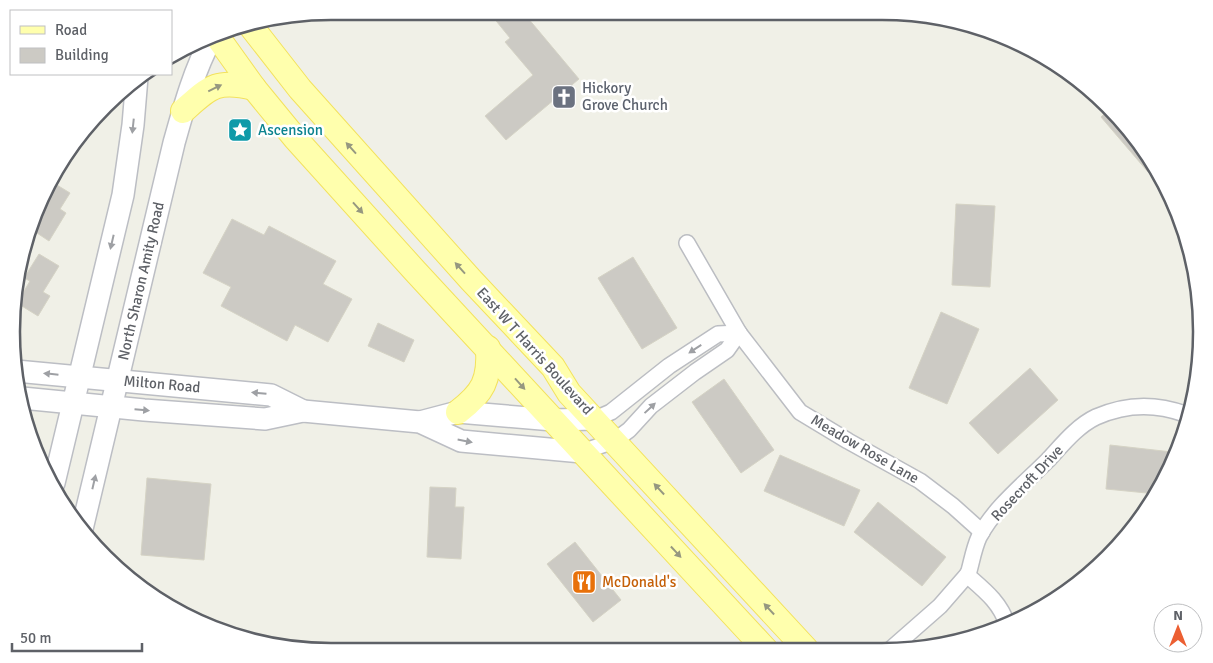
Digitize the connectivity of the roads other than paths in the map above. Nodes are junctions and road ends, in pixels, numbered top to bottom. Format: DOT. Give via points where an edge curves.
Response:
graph roads {
  1 [pos="254,30"];
  2 [pos="220,41"];
  3 [pos="207,46"];
  4 [pos="254,88"];
  5 [pos="136,89"];
  6 [pos="183,111"];
  7 [pos="687,242"];
  8 [pos="739,333"];
  9 [pos="488,348"];
  10 [pos="23,372"];
  11 [pos="79,377"];
  12 [pos="118,380"];
  13 [pos="28,399"];
  14 [pos="73,403"];
  15 [pos="112,407"];
  16 [pos="303,411"];
  17 [pos="458,412"];
  18 [pos="1182,413"];
  19 [pos="595,419"];
  20 [pos="553,420"];
  21 [pos="420,422"];
  22 [pos="614,441"];
  23 [pos="582,452"];
  24 [pos="56,476"];
  25 [pos="84,521"];
  26 [pos="982,532"];
  27 [pos="966,575"];
  28 [pos="1004,618"];
  29 [pos="899,642"];
  30 [pos="759,643"];
  31 [pos="800,643"];
  19 -- 1 [label="main road, East W T Harris Boulevard, one-way" via="569,392 553,367 340,136"];
  2 -- 4 [label="main road"];
  3 -- 6 [label="street, North Sharon Amity Road"];
  6 -- 4 [label="main road, one-way" via="212,88 223,84"];
  4 -- 9 [label="main road, one-way" via="295,138"];
  5 -- 11 [label="street, one-way" via="123,195"];
  6 -- 12 [label="street, North Sharon Amity Road"];
  7 -- 8 [label="street, Meadow Rose Lane"];
  8 -- 19 [label="street, one-way" via="718,334 669,366 611,412"];
  22 -- 8 [label="street, one-way" via="652,406 727,350"];
  8 -- 26 [label="street, Meadow Rose Lane" via="800,412 920,481"];
  9 -- 17 [label="main road" via="488,375 484,384 478,395"];
  9 -- 20 [label="main road, one-way"];
  11 -- 10 [label="street, Milton Road, one-way"];
  11 -- 12 [label="street, Milton Road"];
  11 -- 14 [label="street"];
  12 -- 15 [label="street, North Sharon Amity Road"];
  16 -- 12 [label="street, Milton Road, one-way" via="272,394"];
  13 -- 14 [label="street, Milton Road"];
  14 -- 15 [label="street, Milton Road"];
  14 -- 24 [label="street"];
  15 -- 16 [label="street, Milton Road, one-way" via="265,419"];
  25 -- 15 [label="street, North Sharon Amity Road, one-way"];
  16 -- 21 [label="street, Milton Road"];
  17 -- 20 [label="street, Milton Road"];
  17 -- 21 [label="street, Milton Road"];
  18 -- 26 [label="street, Rosecroft Drive" via="1151,406 1132,406 1084,423 996,512"];
  19 -- 20 [label="street, Milton Road"];
  19 -- 22 [label="main road, East W T Harris Boulevard"];
  20 -- 23 [label="main road"];
  21 -- 23 [label="street, Milton Road, one-way" via="461,441"];
  22 -- 23 [label="street"];
  31 -- 22 [label="main road, East W T Harris Boulevard, one-way"];
  23 -- 30 [label="main road, one-way"];
  26 -- 27 [label="street, Rosecroft Drive"];
  27 -- 28 [label="street" via="993,598"];
  27 -- 29 [label="street, Rosecroft Drive" via="940,606"];
}
